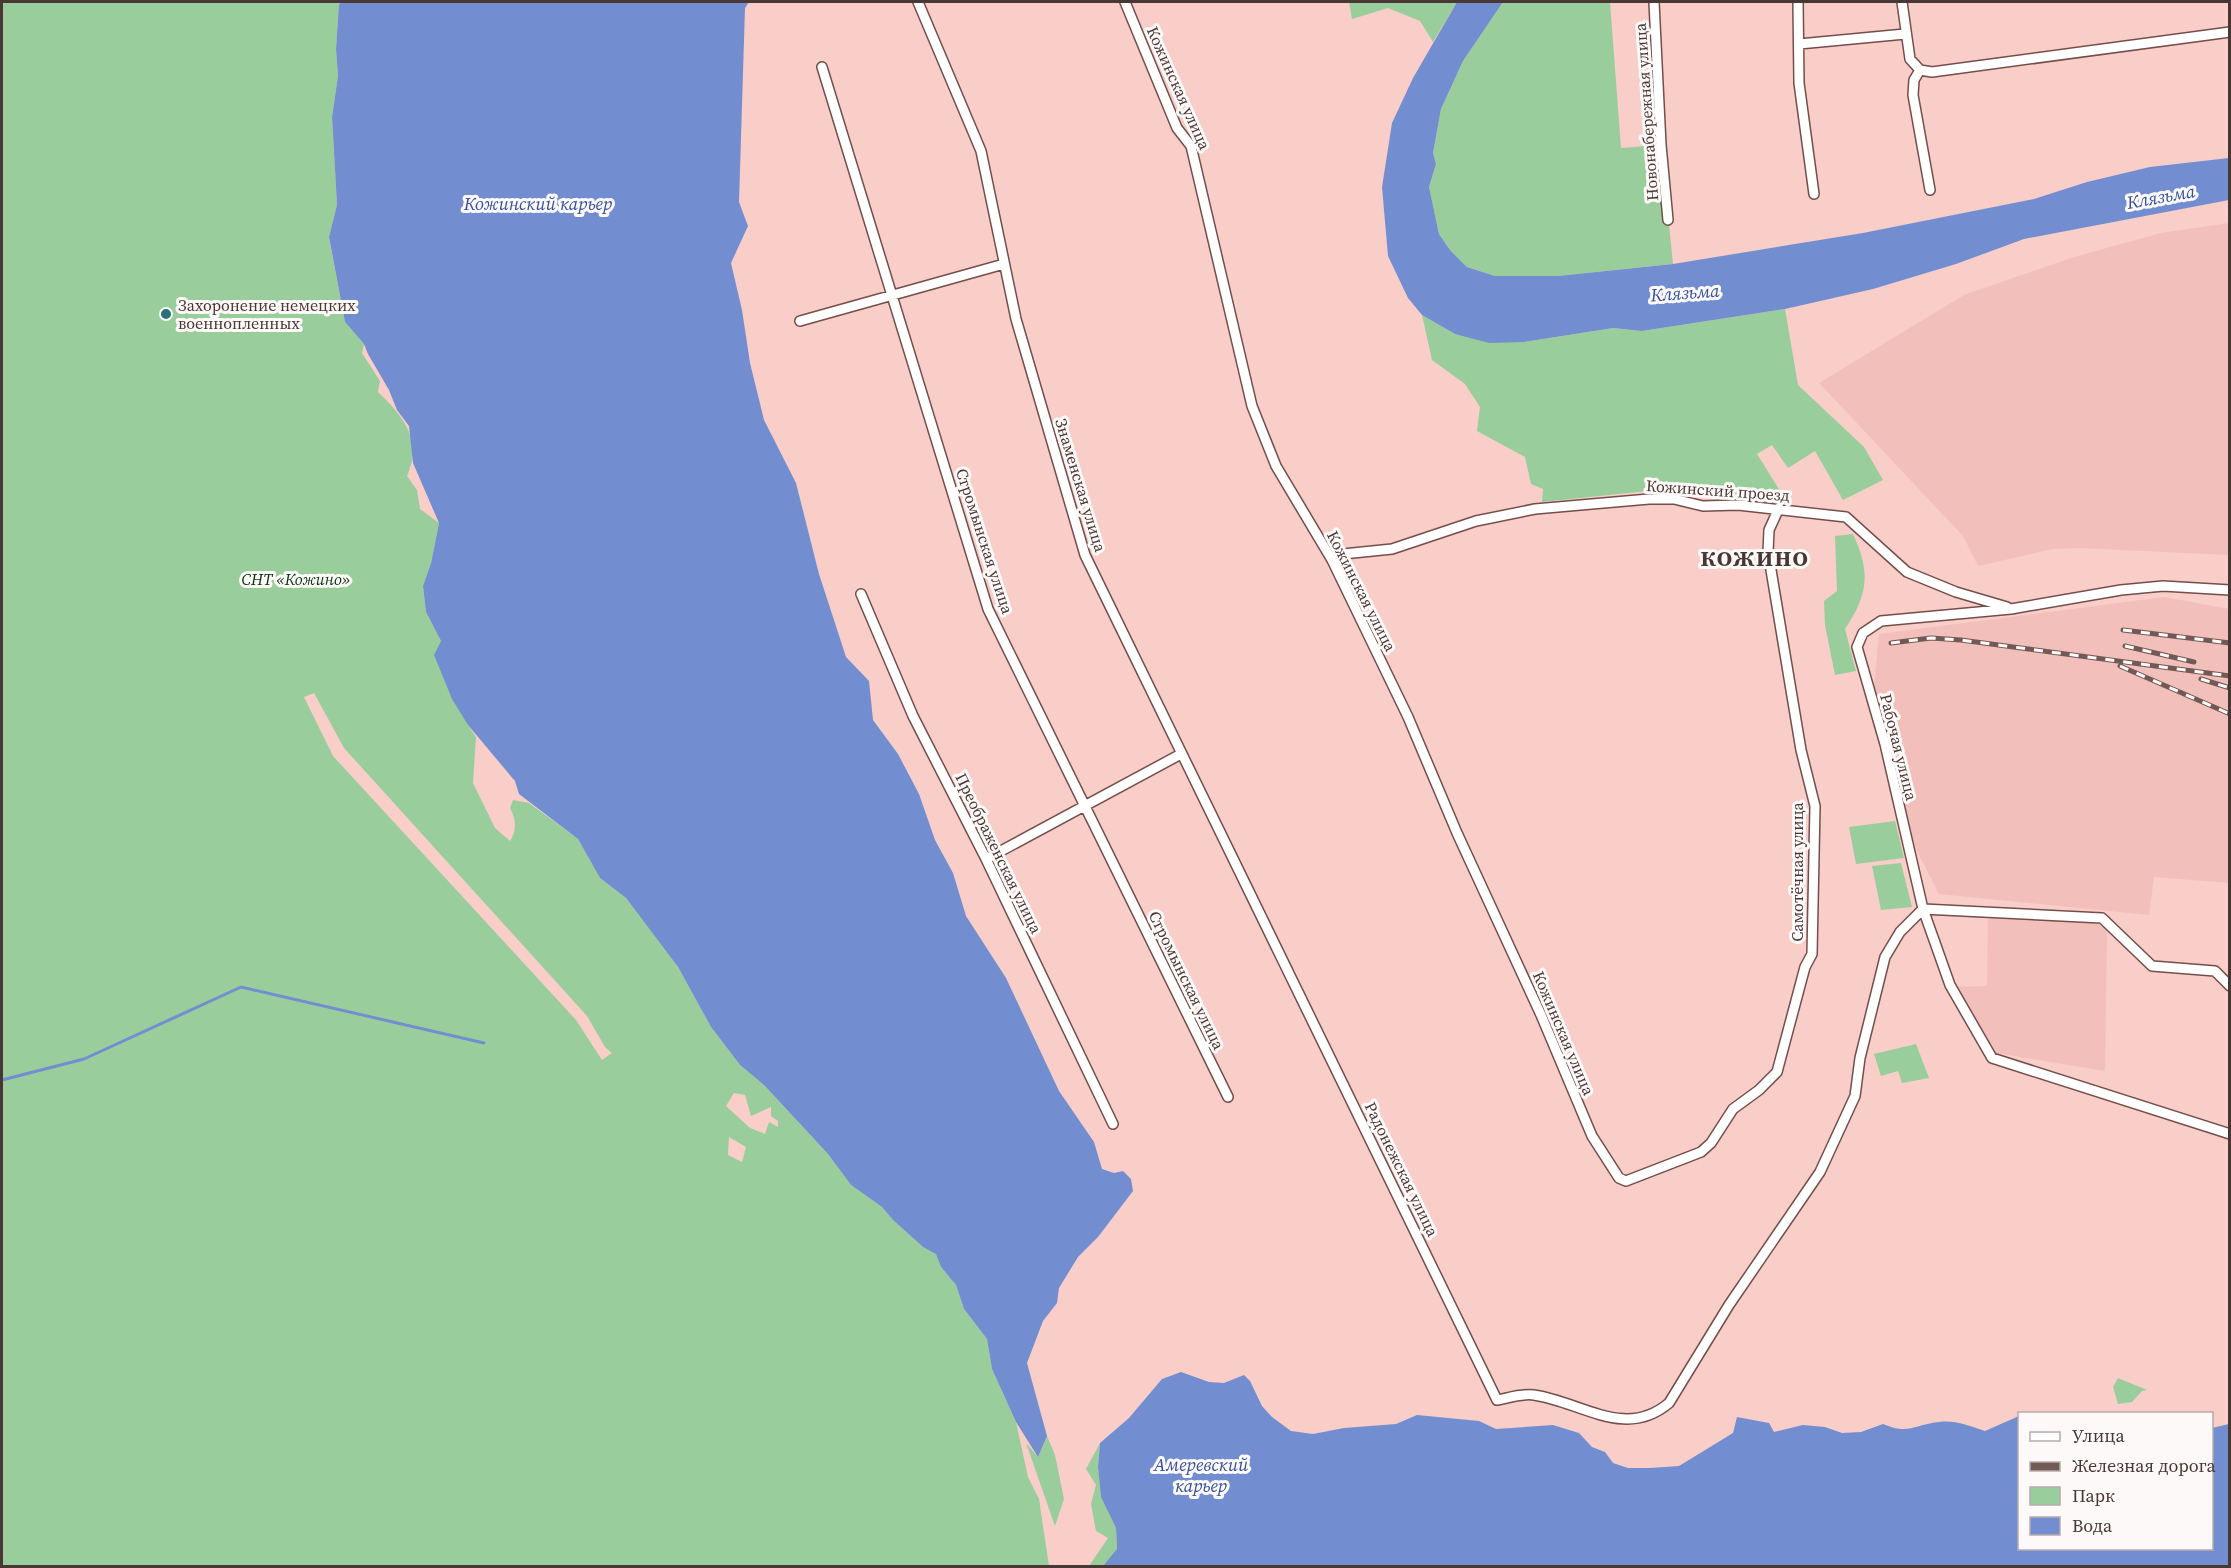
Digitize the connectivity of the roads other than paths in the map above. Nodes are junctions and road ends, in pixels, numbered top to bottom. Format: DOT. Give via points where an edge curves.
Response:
graph roads {
  1 [pos="918,2"];
  2 [pos="1125,2"];
  3 [pos="1654,2"];
  4 [pos="1798,2"];
  5 [pos="1902,2"];
  6 [pos="2229,32"];
  7 [pos="1905,34"];
  8 [pos="1799,44"];
  9 [pos="822,67"];
  10 [pos="1920,70"];
  11 [pos="1930,190"];
  12 [pos="1815,194"];
  13 [pos="1668,220"];
  14 [pos="1004,264"];
  15 [pos="891,294"];
  16 [pos="800,321"];
  17 [pos="1779,508"];
  18 [pos="1332,560"];
  19 [pos="2229,590"];
  20 [pos="861,594"];
  21 [pos="2011,609"];
  22 [pos="1181,754"];
  23 [pos="1084,805"];
  24 [pos="986,859"];
  25 [pos="1923,909"];
  26 [pos="1278,953"];
  27 [pos="2229,986"];
  28 [pos="1228,1097"];
  29 [pos="1113,1124"];
  30 [pos="2229,1134"];
  31 [pos="1619,1178"];
  1 -- 14 [label="street, Знаменская улица" via="981,151"];
  2 -- 18 [label="street, Кожинская улица" via="1177,128 1191,146 1252,406 1276,466"];
  3 -- 13 [label="street, Новонабережная улица"];
  4 -- 8 [label="street"];
  5 -- 7 [label="street"];
  6 -- 10 [label="street" via="1932,72"];
  7 -- 8 [label="street"];
  7 -- 10 [label="street" via="1910,59"];
  8 -- 12 [label="street" via="1799,83"];
  9 -- 15 [label="street, Стромынская улица"];
  10 -- 11 [label="street" via="1914,80 1913,95"];
  14 -- 15 [label="street"];
  14 -- 22 [label="street, Знаменская улица" via="1016,319 1085,555"];
  15 -- 16 [label="street"];
  15 -- 23 [label="street, Стромынская улица" via="988,609"];
  17 -- 18 [label="street, Кожинский проезд" via="1703,506 1674,499 1648,499 1535,509 1476,521 1392,549 1343,554"];
  17 -- 21 [label="street, Кожинский проезд" via="1846,517 1907,572"];
  17 -- 31 [label="street, Самотёчная улица" via="1769,530 1768,552 1801,750 1815,806 1812,954 1805,967 1777,1072 1732,1109 1701,1152 1632,1181"];
  18 -- 31 [label="street, Кожинская улица" via="1408,717 1592,1136"];
  19 -- 21 [label="street, Рабочая улица" via="2163,586"];
  20 -- 24 [label="street, Преображенская улица" via="913,716"];
  21 -- 25 [label="street, Рабочая улица" via="1881,621 1863,633 1857,647 1885,744"];
  22 -- 23 [label="street"];
  22 -- 26 [label="street, Знаменская улица"];
  23 -- 24 [label="street"];
  23 -- 28 [label="street, Стромынская улица"];
  24 -- 29 [label="street, Преображенская улица"];
  25 -- 26 [label="street, Радонежская улица" via="1900,932 1885,957 1860,1058 1855,1096 1820,1172 1729,1305 1669,1403 1659,1412 1632,1420 1531,1394 1497,1400"];
  25 -- 27 [label="street" via="2102,918 2152,966 2215,971"];
  25 -- 30 [label="street, Рабочая улица" via="1950,985 1992,1058"];
}
